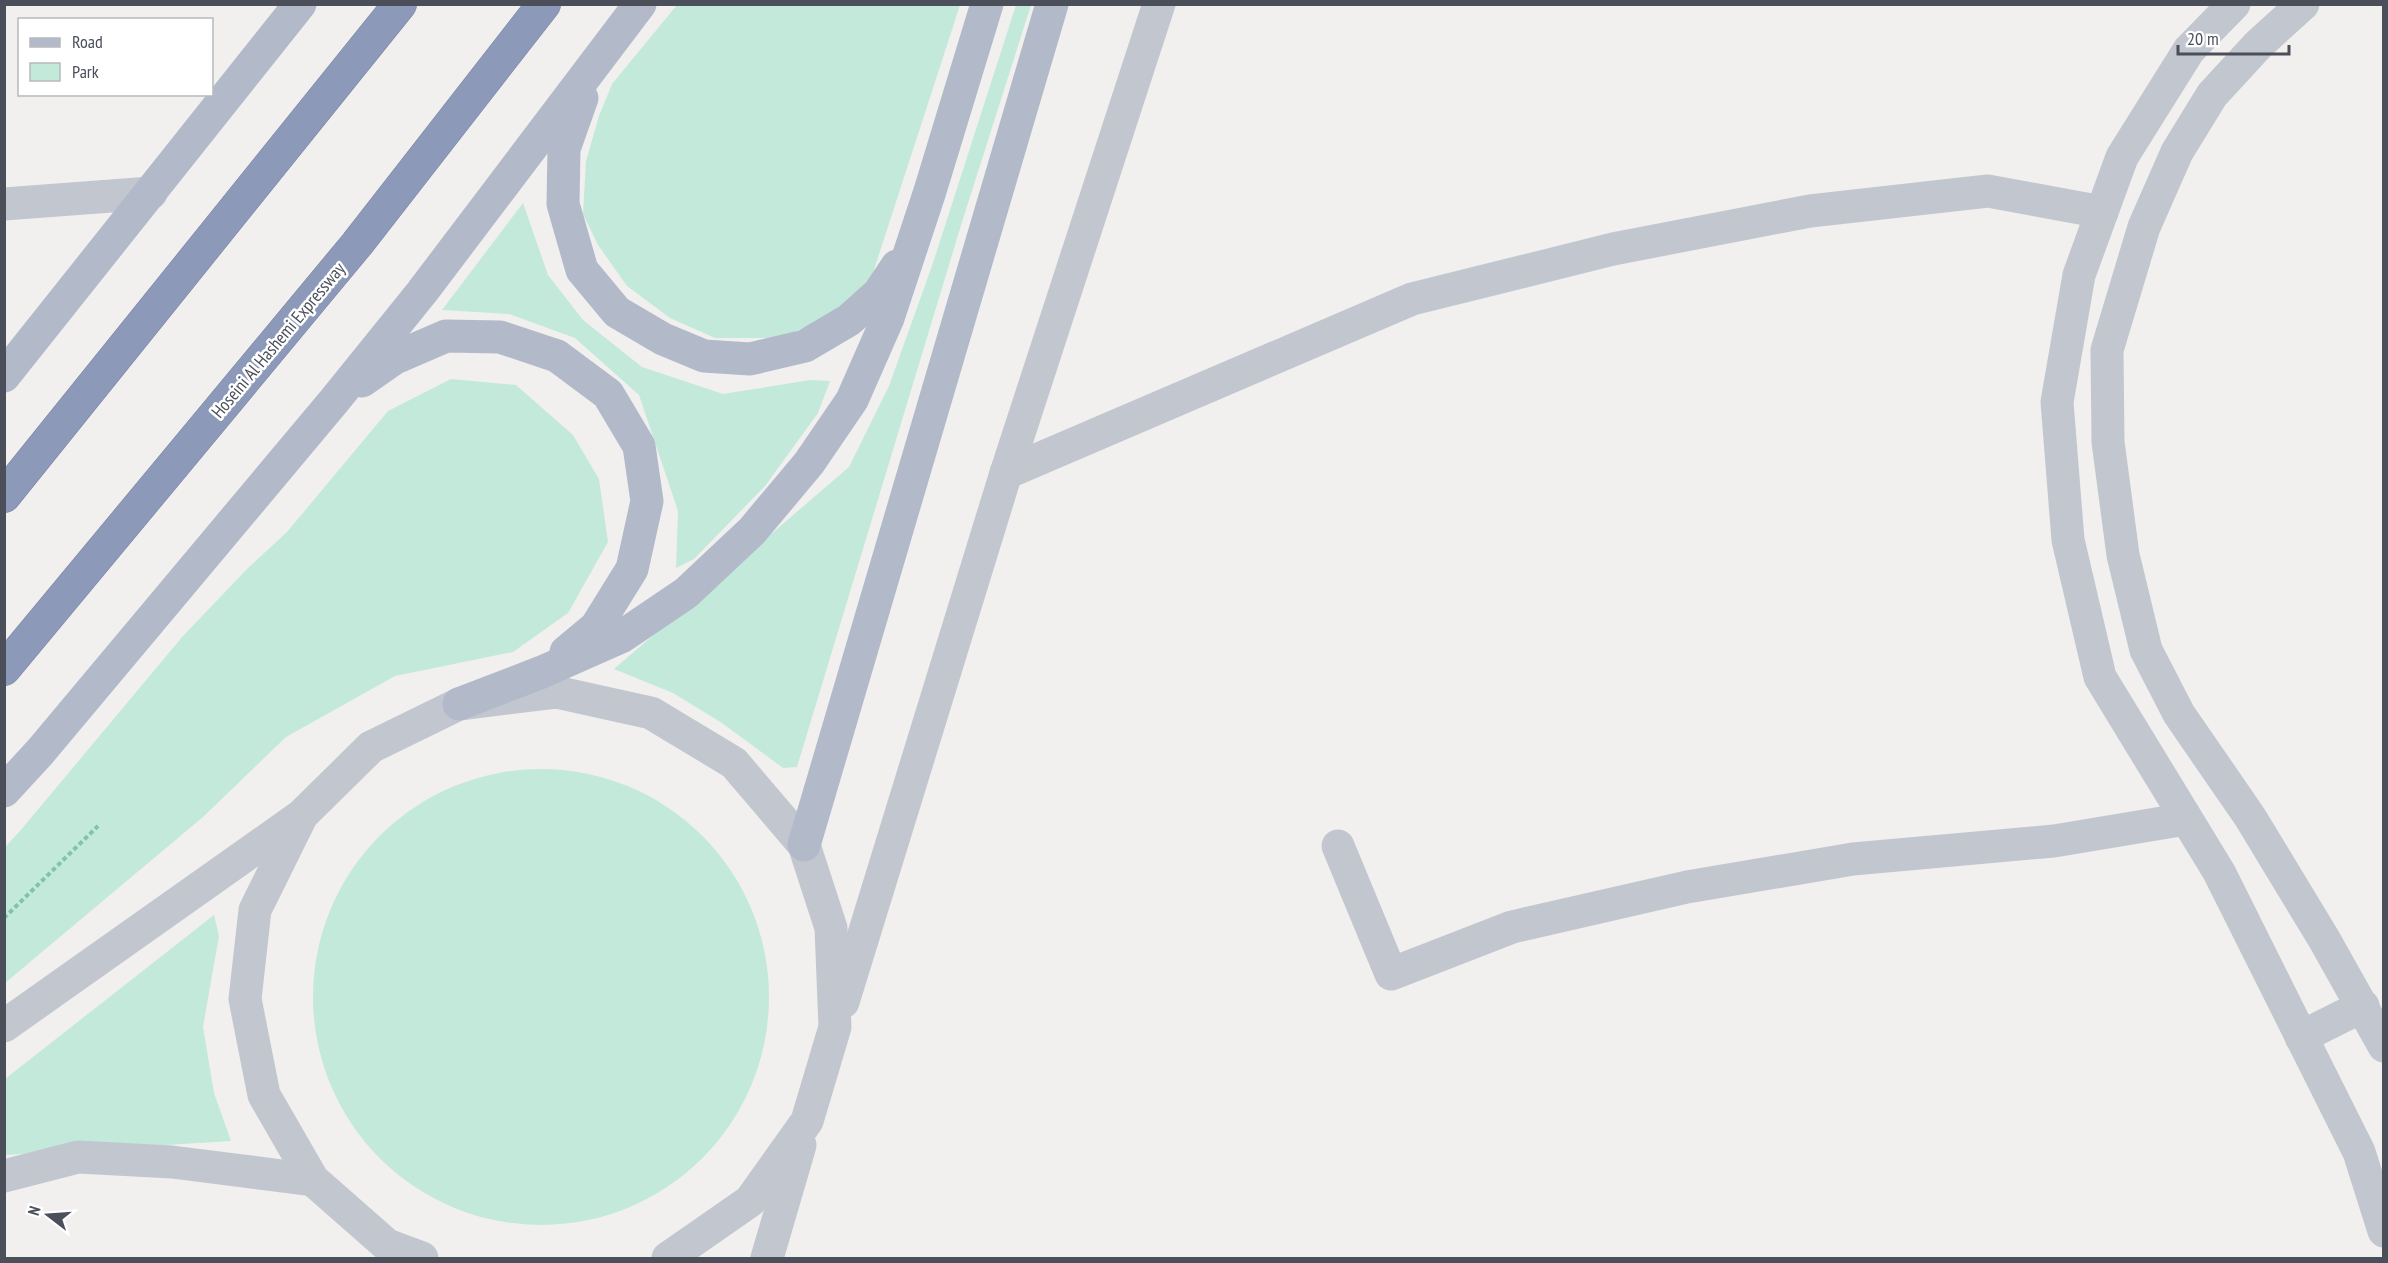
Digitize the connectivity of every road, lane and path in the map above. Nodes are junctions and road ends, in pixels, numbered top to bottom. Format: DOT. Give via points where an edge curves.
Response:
graph roads {
  1 [pos="300,4"];
  2 [pos="544,4"];
  3 [pos="640,4"];
  4 [pos="987,4"];
  5 [pos="1052,4"];
  6 [pos="1159,4"];
  7 [pos="2234,4"];
  8 [pos="2303,4"];
  9 [pos="390,12"];
  10 [pos="592,69"];
  11 [pos="930,190"];
  12 [pos="151,193"];
  13 [pos="4,204"];
  14 [pos="2102,212"];
  15 [pos="4,376"];
  16 [pos="334,401"];
  17 [pos="1006,474"];
  18 [pos="4,496"];
  19 [pos="4,669"];
  20 [pos="542,672"];
  21 [pos="459,704"];
  22 [pos="4,791"];
  23 [pos="302,815"];
  24 [pos="2186,819"];
  25 [pos="98,826"];
  26 [pos="804,845"];
  27 [pos="1338,846"];
  28 [pos="4,918"];
  29 [pos="2363,1006"];
  30 [pos="4,1026"];
  31 [pos="835,1027"];
  32 [pos="2301,1037"];
  33 [pos="2384,1046"];
  34 [pos="807,1121"];
  35 [pos="4,1176"];
  36 [pos="313,1180"];
  37 [pos="2384,1231"];
  38 [pos="392,1252"];
  39 [pos="422,1258"];
  40 [pos="668,1258"];
  41 [pos="768,1258"];
  1 -- 12 [label="main road"];
  2 -- 19 [label="highway, Hoseini Al Hashemi Expressway" via="357,244"];
  3 -- 10 [label="main road"];
  4 -- 11 [label="main road"];
  5 -- 26 [label="main road"];
  6 -- 17 [label="street"];
  7 -- 14 [label="street" via="2189,50 2122,157"];
  8 -- 29 [label="street" via="2212,94 2177,152 2144,227 2107,350 2108,442 2123,555 2146,650 2180,714 2250,817"];
  9 -- 18 [label="highway"];
  10 -- 11 [label="main road" via="564,149 563,204 582,270 617,312 663,339 704,356 750,359 806,346 849,320 879,293 904,255"];
  10 -- 16 [label="main road"];
  11 -- 20 [label="main road" via="888,318 852,400 809,464 752,531 686,593 621,637"];
  12 -- 13 [label="street"];
  12 -- 15 [label="main road"];
  14 -- 17 [label="street" via="1988,191 1810,211 1613,249 1412,299"];
  14 -- 24 [label="street" via="2079,275 2057,402 2068,540 2100,677"];
  16 -- 20 [label="main road" via="395,358 446,336 500,337 557,356 608,394 639,446 647,501 632,569 596,627"];
  16 -- 22 [label="main road"];
  17 -- 31 [label="street"];
  20 -- 21 [label="main road"];
  21 -- 23 [label="street" via="371,747"];
  21 -- 26 [label="street" via="556,693 651,713 734,763"];
  23 -- 30 [label="street"];
  23 -- 36 [label="street" via="255,910 245,999 264,1095"];
  24 -- 27 [label="street" via="2054,841 1853,859 1687,887 1512,927 1391,974"];
  24 -- 32 [label="street" via="2219,872"];
  25 -- 28 [label="path"];
  26 -- 31 [label="street" via="831,928"];
  29 -- 32 [label="street"];
  29 -- 33 [label="street"];
  31 -- 34 [label="street"];
  32 -- 37 [label="street" via="2359,1152"];
  34 -- 40 [label="street" via="750,1201"];
  34 -- 41 [label="street"];
  35 -- 36 [label="street" via="78,1157 172,1162"];
  36 -- 38 [label="street"];
  38 -- 39 [label="street"];
}
